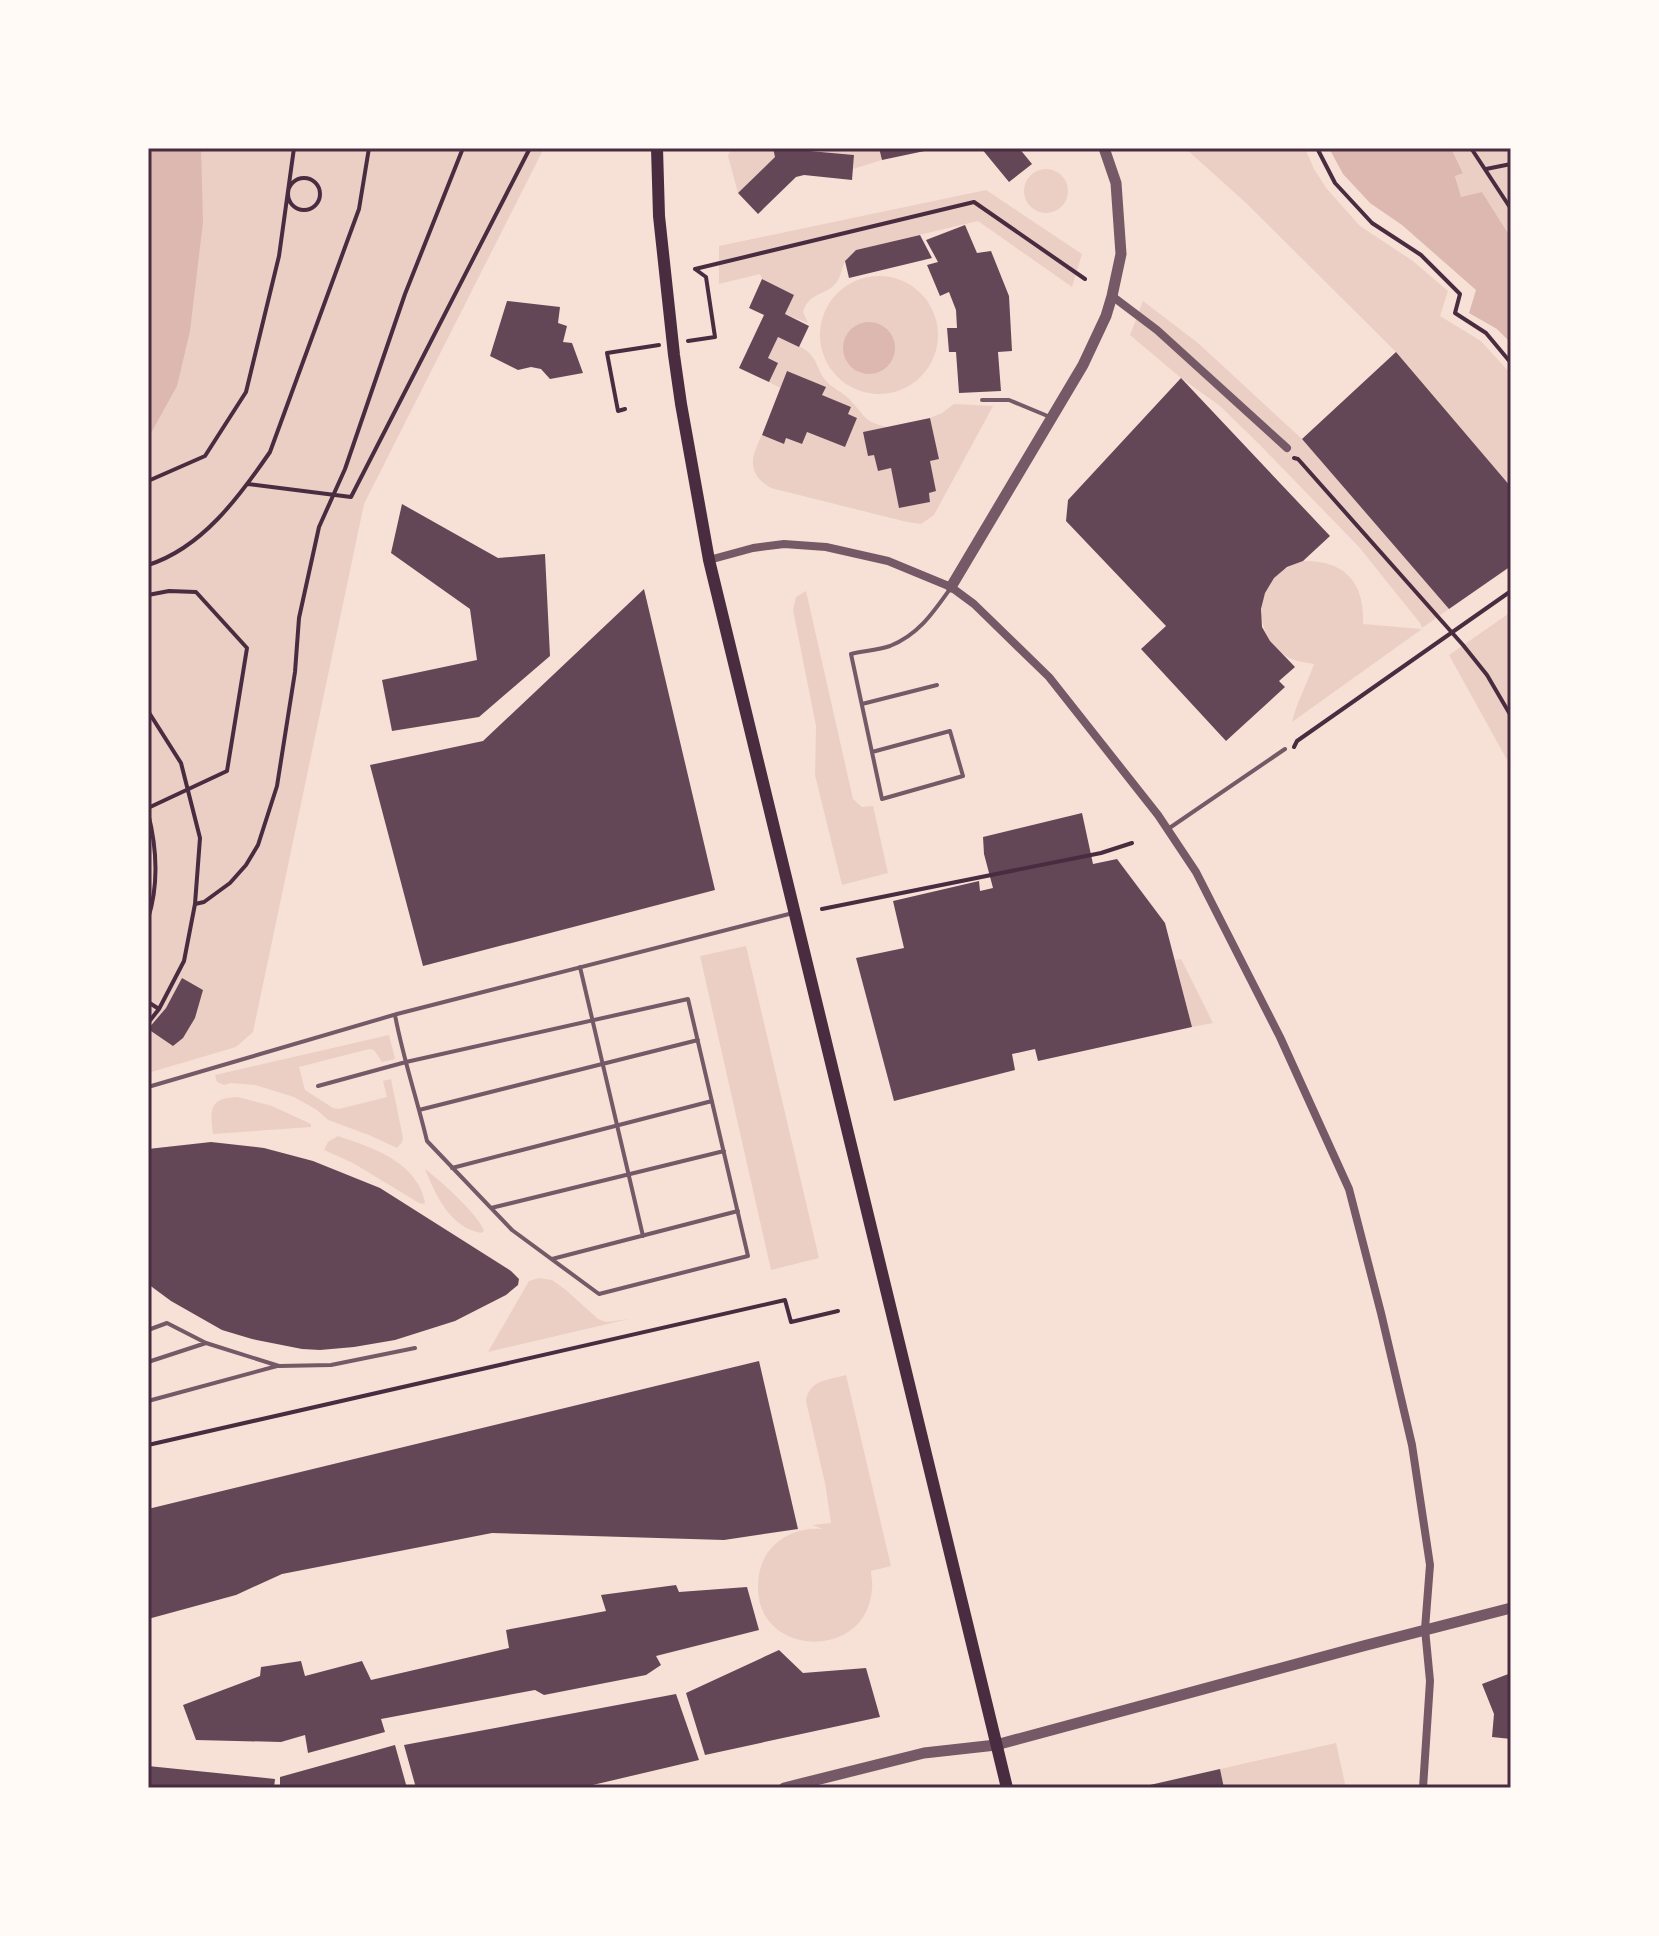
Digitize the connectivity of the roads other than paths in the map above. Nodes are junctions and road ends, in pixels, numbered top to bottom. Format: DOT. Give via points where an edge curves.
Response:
graph roads {
  1 [pos="657,148"];
  2 [pos="1104,148"];
  3 [pos="1112,296"];
  4 [pos="982,400"];
  5 [pos="1052,417"];
  6 [pos="1288,452"];
  7 [pos="709,560"];
  8 [pos="951,587"];
  9 [pos="937,685"];
  10 [pos="862,704"];
  11 [pos="1285,749"];
  12 [pos="872,752"];
  13 [pos="1168,829"];
  14 [pos="795,913"];
  15 [pos="580,967"];
  16 [pos="395,1015"];
  17 [pos="592,1019"];
  18 [pos="698,1040"];
  19 [pos="406,1062"];
  20 [pos="603,1064"];
  21 [pos="318,1086"];
  22 [pos="148,1087"];
  23 [pos="712,1101"];
  24 [pos="419,1110"];
  25 [pos="617,1125"];
  26 [pos="724,1151"];
  27 [pos="452,1168"];
  28 [pos="628,1173"];
  29 [pos="491,1208"];
  30 [pos="738,1211"];
  31 [pos="643,1236"];
  32 [pos="552,1259"];
  33 [pos="148,1330"];
  34 [pos="206,1343"];
  35 [pos="415,1348"];
  36 [pos="148,1362"];
  37 [pos="279,1366"];
  38 [pos="148,1401"];
  39 [pos="1511,1608"];
  40 [pos="1425,1629"];
  41 [pos="996,1745"];
  42 [pos="784,1788"];
  43 [pos="1007,1788"];
  44 [pos="1423,1788"];
  1 -- 7 [label="main road" via="674,355"];
  2 -- 3 [label="street" via="1116,183 1121,254"];
  3 -- 5 [label="street" via="1083,365"];
  3 -- 6 [label="street" via="1157,330"];
  4 -- 5 [label="lane" via="1009,400"];
  5 -- 8 [label="street"];
  7 -- 8 [label="street" via="784,544 826,547 888,561"];
  7 -- 14 [label="main road"];
  8 -- 10 [label="lane" via="921,626 890,645 851,654"];
  8 -- 13 [label="street" via="1049,677"];
  9 -- 10 [label="lane"];
  10 -- 12 [label="lane"];
  11 -- 13 [label="lane"];
  12 -- 12 [label="lane" via="882,799 963,776 950,731"];
  13 -- 40 [label="street" via="1249,974 1349,1189 1412,1445 1430,1565"];
  14 -- 15 [label="lane"];
  14 -- 41 [label="main road"];
  15 -- 16 [label="lane"];
  15 -- 17 [label="lane"];
  16 -- 19 [label="lane"];
  16 -- 22 [label="lane"];
  17 -- 18 [label="lane" via="688,999"];
  17 -- 19 [label="lane"];
  17 -- 20 [label="lane"];
  18 -- 20 [label="lane"];
  18 -- 23 [label="lane"];
  19 -- 21 [label="lane"];
  19 -- 24 [label="lane"];
  20 -- 24 [label="lane"];
  20 -- 25 [label="lane"];
  23 -- 25 [label="lane"];
  23 -- 26 [label="lane"];
  24 -- 27 [label="lane" via="427,1141"];
  25 -- 27 [label="lane"];
  25 -- 28 [label="lane"];
  26 -- 28 [label="lane"];
  26 -- 30 [label="lane"];
  27 -- 29 [label="lane"];
  28 -- 29 [label="lane"];
  28 -- 31 [label="lane"];
  29 -- 32 [label="lane"];
  30 -- 31 [label="lane"];
  30 -- 32 [label="lane" via="748,1256 734,1260 599,1294"];
  31 -- 32 [label="lane"];
  33 -- 34 [label="lane" via="167,1323"];
  34 -- 36 [label="lane"];
  34 -- 37 [label="lane"];
  35 -- 37 [label="lane" via="331,1365"];
  37 -- 38 [label="lane"];
  39 -- 40 [label="street"];
  40 -- 41 [label="street"];
  40 -- 44 [label="street" via="1430,1681"];
  41 -- 42 [label="street" via="924,1753"];
  41 -- 43 [label="main road"];
}
